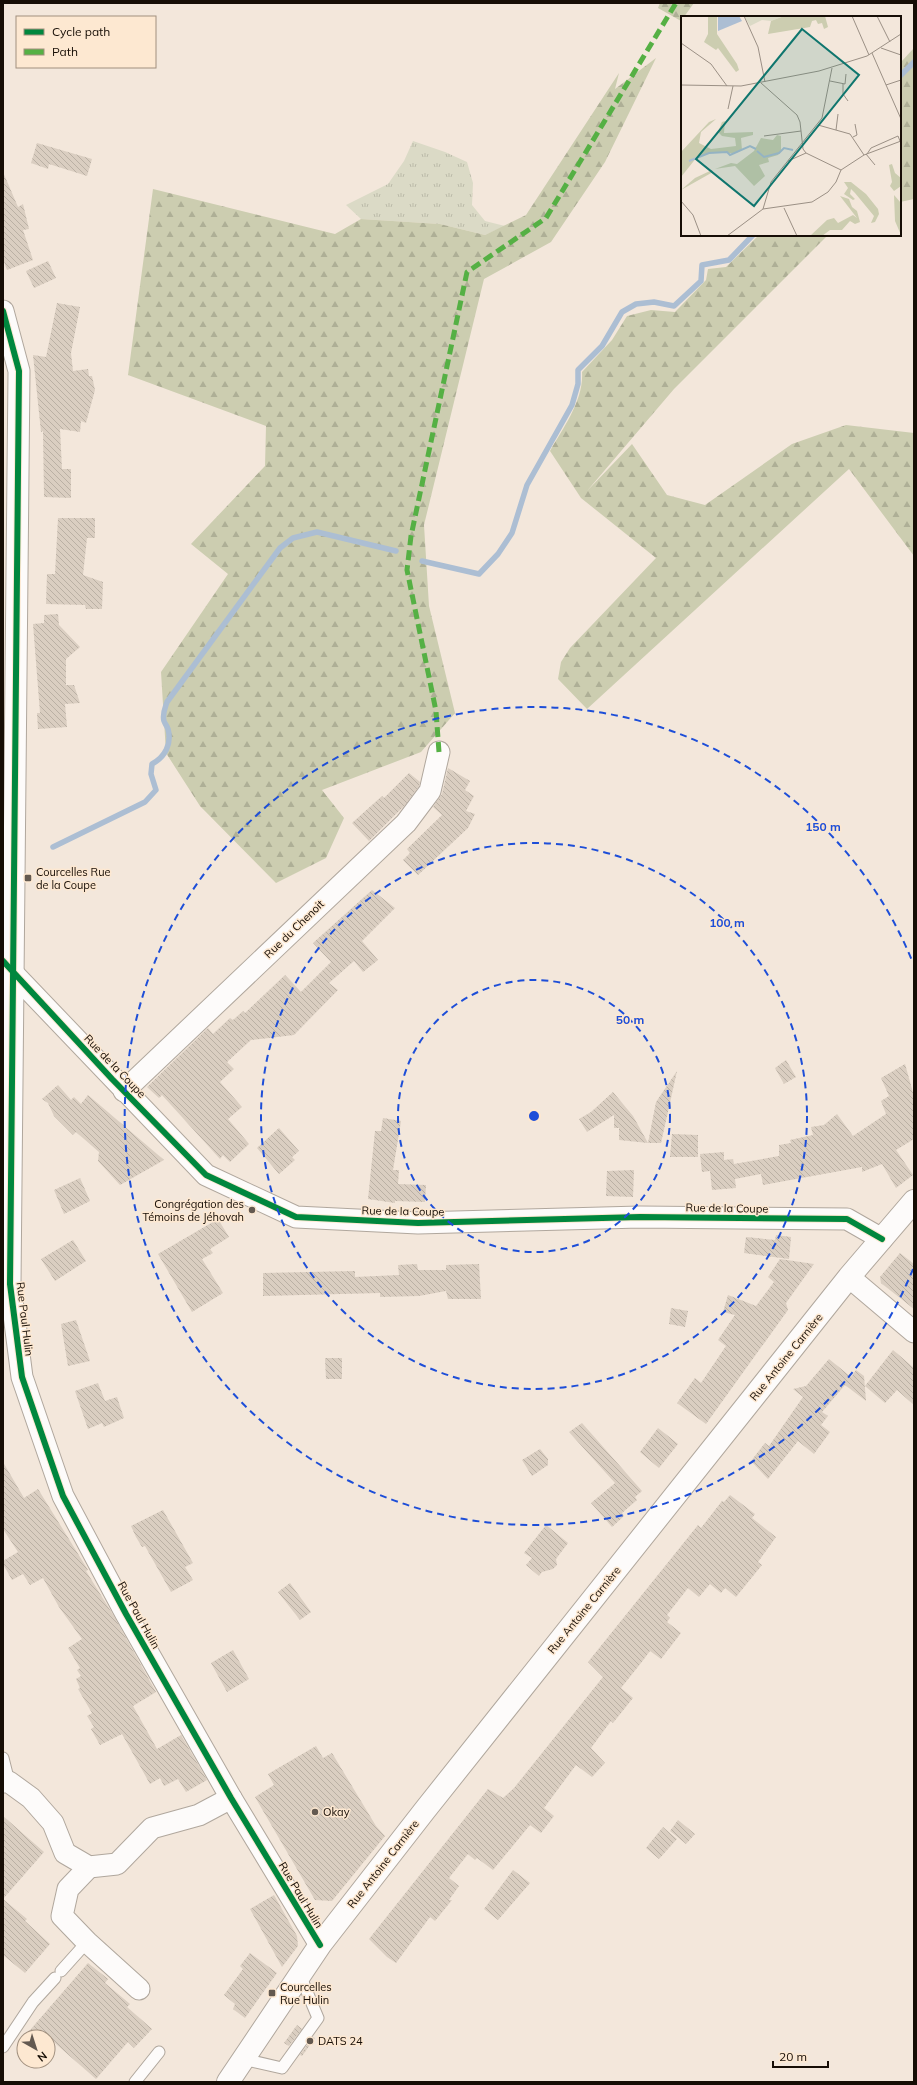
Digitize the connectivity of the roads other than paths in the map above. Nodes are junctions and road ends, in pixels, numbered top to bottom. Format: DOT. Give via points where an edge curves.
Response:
graph roads {
  1 [pos="3,311"];
  2 [pos="16,698"];
  3 [pos="3,723"];
  4 [pos="439,752"];
  5 [pos="8,968"];
  6 [pos="124,1091"];
  7 [pos="914,1201"];
  8 [pos="882,1239"];
  9 [pos="849,1277"];
  10 [pos="6,1285"];
  11 [pos="914,1332"];
  12 [pos="3,1758"];
  13 [pos="6,1782"];
  14 [pos="231,1798"];
  15 [pos="89,1867"];
  16 [pos="86,1942"];
  17 [pos="320,1945"];
  18 [pos="300,1975"];
  19 [pos="139,1989"];
  20 [pos="3,2047"];
  21 [pos="158,2052"];
  22 [pos="243,2059"];
  23 [pos="135,2082"];
  24 [pos="228,2082"];
  1 -- 2 [label="street, Rue Paul Hulin" via="19,370"];
  2 -- 3 [label="street"];
  2 -- 5 [label="street, Rue Paul Hulin"];
  4 -- 6 [label="street, Rue du Chenoit" via="430,791 406,823"];
  5 -- 6 [label="street, Rue de la Coupe"];
  5 -- 10 [label="street, Rue Paul Hulin"];
  6 -- 8 [label="street, Rue de la Coupe" via="206,1175 296,1217 418,1223 640,1217 847,1219"];
  7 -- 8 [label="main road, Rue Antoine Carnière"];
  8 -- 9 [label="main road, Rue Antoine Carnière"];
  9 -- 11 [label="street"];
  9 -- 17 [label="main road, Rue Antoine Carnière"];
  10 -- 14 [label="street, Rue Paul Hulin" via="22,1377 63,1496 126,1614"];
  12 -- 13 [label="lane"];
  13 -- 15 [label="street" via="32,1798 53,1822 65,1853"];
  14 -- 15 [label="street" via="199,1815 152,1828 116,1864"];
  14 -- 17 [label="street, Rue Paul Hulin"];
  15 -- 16 [label="street" via="68,1889 62,1916"];
  16 -- 19 [label="street"];
  16 -- 20 [label="lane" via="33,2002"];
  17 -- 18 [label="main road, Rue Antoine Carnière"];
  18 -- 22 [label="main road, Rue Antoine Carnière"];
  18 -- 22 [label="lane" via="318,2018 282,2068"];
  21 -- 23 [label="lane"];
  22 -- 24 [label="main road, Rue Antoine Carnière"];
}
